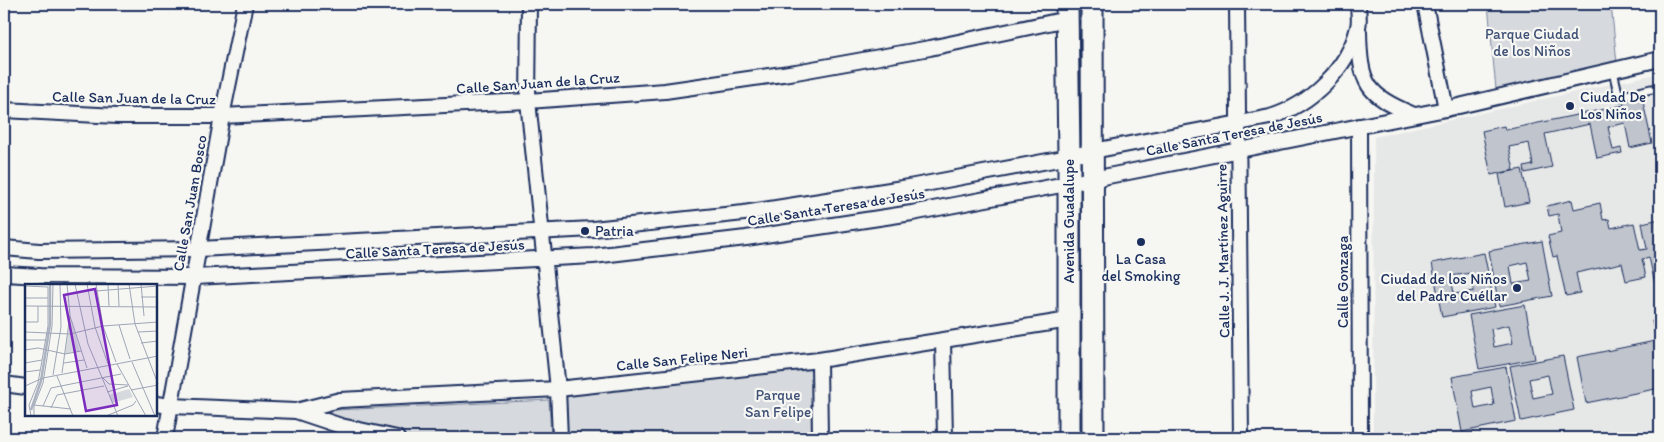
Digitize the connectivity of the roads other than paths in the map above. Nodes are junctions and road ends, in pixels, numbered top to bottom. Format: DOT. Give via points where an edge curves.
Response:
graph roads {
  1 [pos="245,4"];
  2 [pos="529,4"];
  3 [pos="1092,4"];
  4 [pos="1237,4"];
  5 [pos="1358,4"];
  6 [pos="1425,4"];
  7 [pos="1067,12"];
  8 [pos="1358,26"];
  9 [pos="1660,60"];
  10 [pos="1613,71"];
  11 [pos="1660,89"];
  12 [pos="528,100"];
  13 [pos="1446,109"];
  14 [pos="4,110"];
  15 [pos="1414,114"];
  16 [pos="222,116"];
  17 [pos="1238,123"];
  18 [pos="1359,126"];
  19 [pos="1239,150"];
  20 [pos="1093,152"];
  21 [pos="1069,158"];
  22 [pos="1093,179"];
  23 [pos="1068,184"];
  24 [pos="541,232"];
  25 [pos="4,248"];
  26 [pos="199,249"];
  27 [pos="544,259"];
  28 [pos="4,274"];
  29 [pos="195,277"];
  30 [pos="1069,320"];
  31 [pos="943,340"];
  32 [pos="819,360"];
  33 [pos="4,384"];
  34 [pos="25,387"];
  35 [pos="558,389"];
  36 [pos="158,404"];
  37 [pos="171,406"];
  38 [pos="296,411"];
  39 [pos="165,438"];
  40 [pos="397,438"];
  41 [pos="560,438"];
  42 [pos="820,438"];
  43 [pos="945,438"];
  44 [pos="1069,438"];
  45 [pos="1094,438"];
  46 [pos="1241,438"];
  47 [pos="1360,438"];
  1 -- 16 [label="street, Calle San Juan Bosco"];
  2 -- 12 [label="street"];
  3 -- 20 [label="main road, Avenida Guadalupe"];
  4 -- 17 [label="street, Calle J. J. Martínez Aguirre"];
  5 -- 8 [label="street, Calle Santa Teresa de Jesús"];
  6 -- 13 [label="street"];
  7 -- 12 [label="street, Calle San Juan de la Cruz" via="930,48 796,72 665,91"];
  7 -- 21 [label="main road, Avenida Guadalupe"];
  8 -- 15 [label="street" via="1359,58 1365,80 1384,101"];
  8 -- 17 [label="street, Calle Santa Teresa de Jesús" via="1348,53 1333,74 1306,101 1277,115"];
  9 -- 10 [label="street, Calle Santa Teresa de Jesús"];
  10 -- 11 [label="lane" via="1619,97"];
  10 -- 13 [label="street, Calle Santa Teresa de Jesús"];
  12 -- 16 [label="street, Calle San Juan de la Cruz"];
  12 -- 24 [label="street"];
  13 -- 15 [label="street, Calle Santa Teresa de Jesús"];
  14 -- 16 [label="street, Calle San Juan de la Cruz" via="117,116"];
  15 -- 18 [label="street, Calle Santa Teresa de Jesús"];
  16 -- 26 [label="street, Calle San Juan Bosco"];
  17 -- 19 [label="street, Calle J. J. Martínez Aguirre"];
  17 -- 20 [label="street, Calle Santa Teresa de Jesús"];
  18 -- 19 [label="street, Calle Santa Teresa de Jesús"];
  18 -- 47 [label="street, Calle Gonzaga"];
  19 -- 22 [label="street, Calle Santa Teresa de Jesús"];
  19 -- 46 [label="street, Calle J. J. Martínez Aguirre"];
  20 -- 21 [label="street, Calle Santa Teresa de Jesús"];
  20 -- 22 [label="main road, Avenida Guadalupe"];
  21 -- 23 [label="main road, Avenida Guadalupe"];
  21 -- 24 [label="street, Calle Santa Teresa de Jesús" via="744,213"];
  22 -- 23 [label="street, Calle Santa Teresa de Jesús"];
  22 -- 45 [label="main road, Avenida Guadalupe"];
  23 -- 27 [label="street, Calle Santa Teresa de Jesús" via="746,238"];
  23 -- 30 [label="main road, Avenida Guadalupe"];
  24 -- 26 [label="street, Calle Santa Teresa de Jesús"];
  24 -- 27 [label="street"];
  25 -- 26 [label="street, Calle Santa Teresa de Jesús" via="39,251"];
  26 -- 29 [label="street, Calle San Juan Bosco"];
  27 -- 29 [label="street, Calle Santa Teresa de Jesús"];
  27 -- 35 [label="street"];
  28 -- 29 [label="street, Calle Santa Teresa de Jesús"];
  29 -- 37 [label="street, Calle San Juan Bosco"];
  30 -- 31 [label="street, Calle San Felipe Neri"];
  30 -- 44 [label="main road, Avenida Guadalupe"];
  31 -- 32 [label="street, Calle San Felipe Neri"];
  31 -- 43 [label="street"];
  32 -- 35 [label="street, Calle San Felipe Neri"];
  32 -- 42 [label="street"];
  33 -- 34 [label="street"];
  35 -- 38 [label="street, Calle San Felipe Neri" via="340,400"];
  35 -- 41 [label="street"];
  36 -- 37 [label="street"];
  37 -- 38 [label="street"];
  37 -- 39 [label="street, Calle San Juan Bosco"];
  38 -- 40 [label="street" via="341,426"];
}
